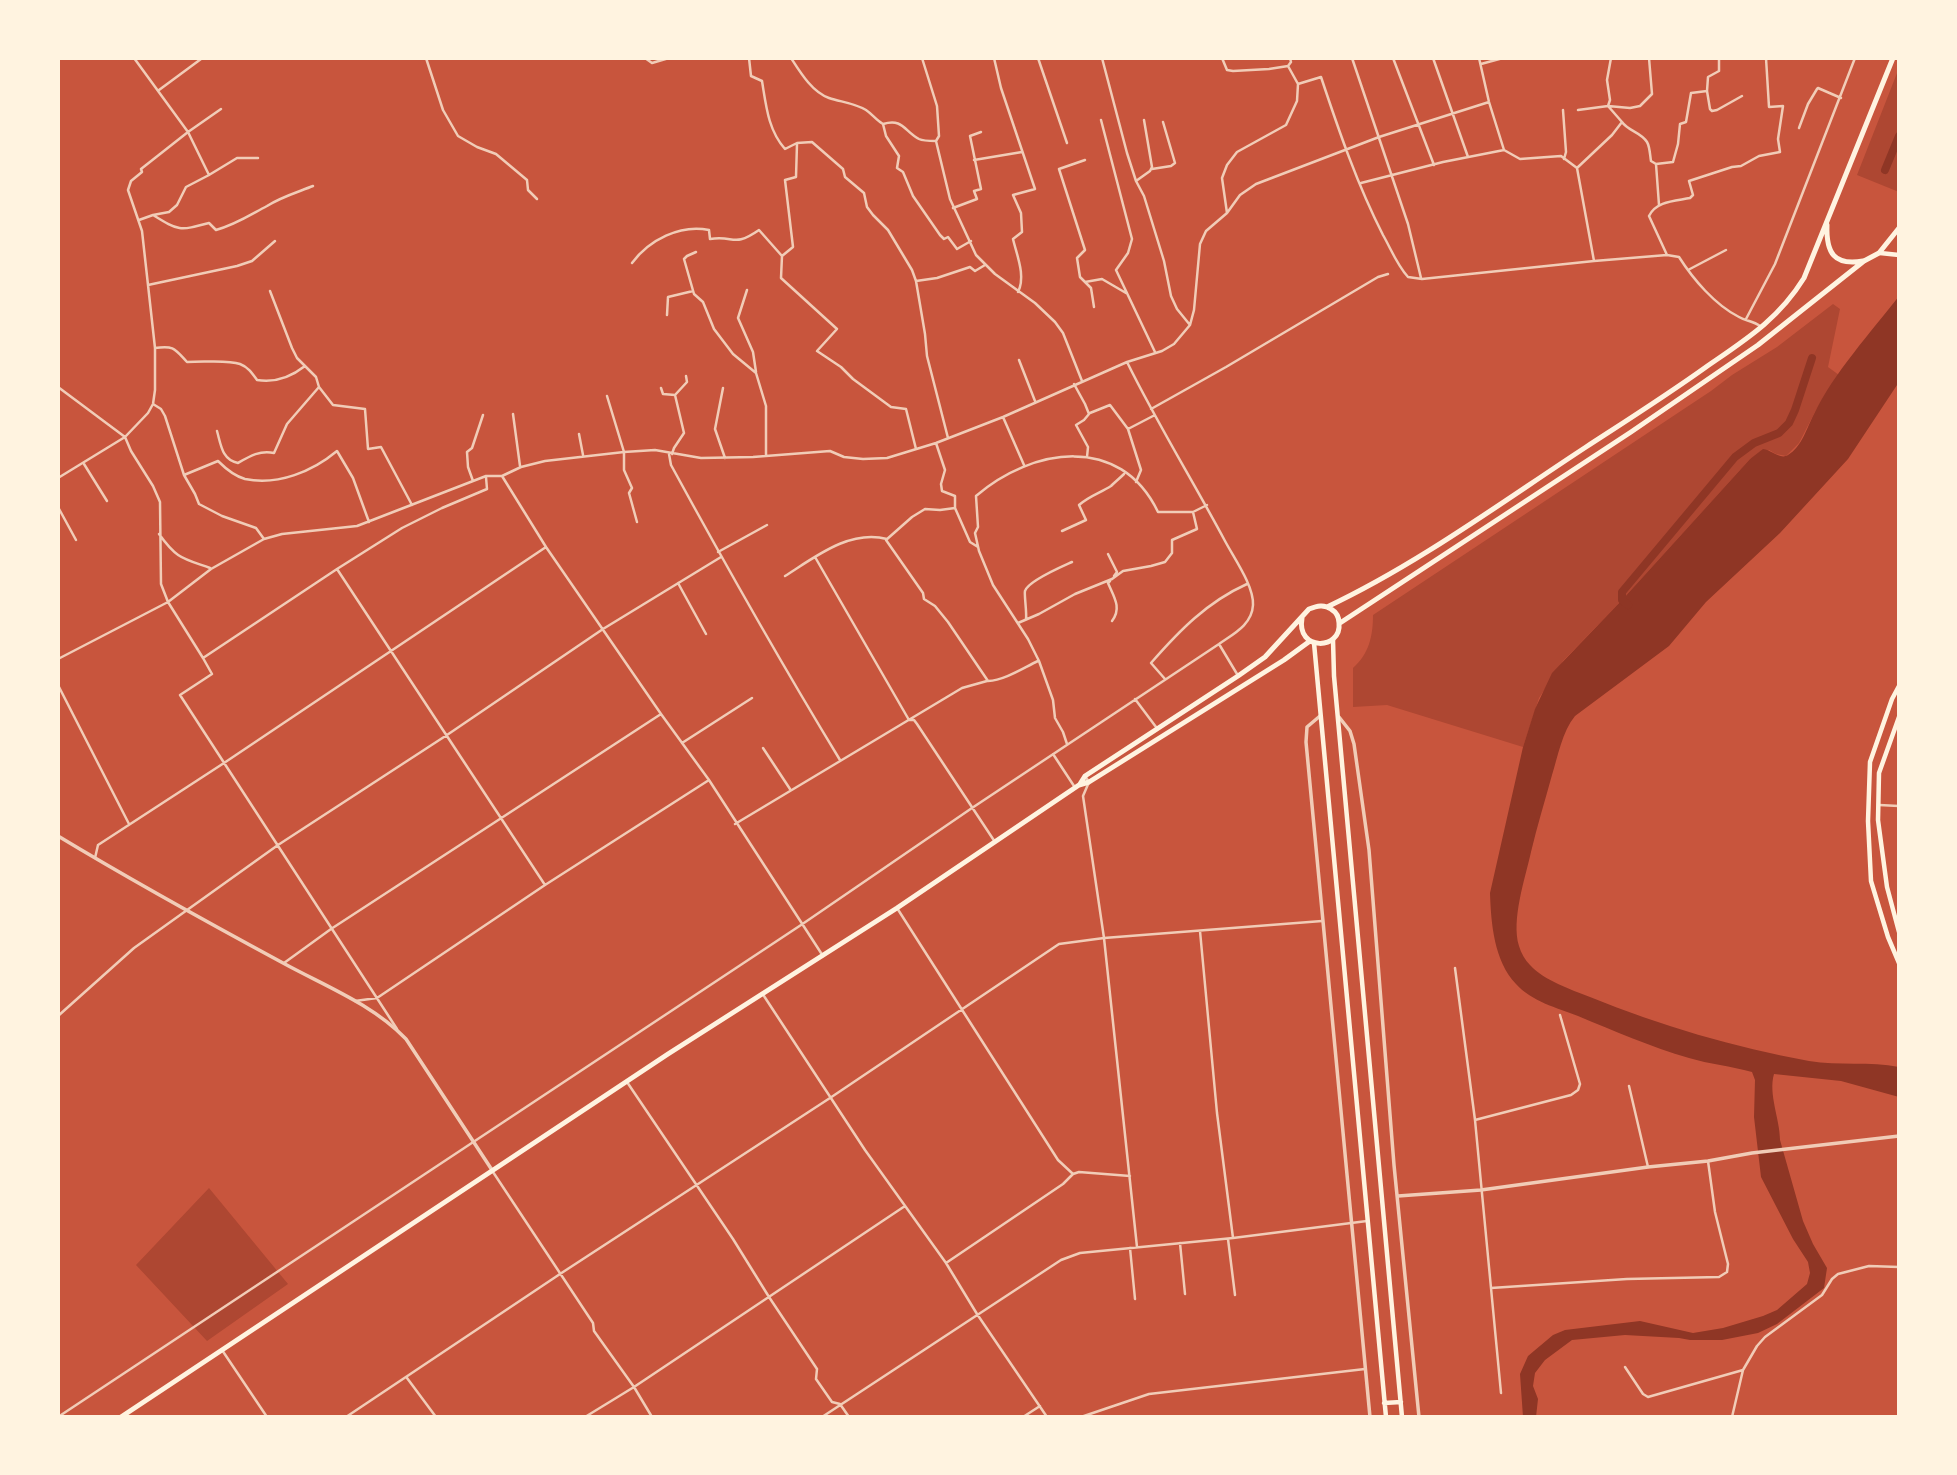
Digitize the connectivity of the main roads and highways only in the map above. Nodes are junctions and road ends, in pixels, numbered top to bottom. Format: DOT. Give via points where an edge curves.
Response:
graph roads {
  1 [pos="1893,58"];
  2 [pos="1828,219"];
  3 [pos="1899,228"];
  4 [pos="1879,253"];
  5 [pos="1899,255"];
  6 [pos="1864,261"];
  7 [pos="1327,607"];
  8 [pos="1302,618"];
  9 [pos="1340,623"];
  10 [pos="1332,640"];
  11 [pos="1312,642"];
  12 [pos="1899,686"];
  13 [pos="1899,717"];
  14 [pos="1087,779"];
  15 [pos="1899,932"];
  16 [pos="1899,962"];
  17 [pos="1401,1402"];
  18 [pos="1384,1403"];
  19 [pos="1402,1416"];
  20 [pos="121,1417"];
  21 [pos="1386,1417"];
  1 -- 2 [label="highway"];
  2 -- 6 [label="highway" via="1832,253 1842,262"];
  2 -- 7 [label="highway" via="1804,278 1762,328 1478,518 1367,588"];
  3 -- 4 [label="highway"];
  4 -- 5 [label="main road"];
  4 -- 6 [label="highway"];
  6 -- 9 [label="highway" via="1749,352"];
  7 -- 8 [label="highway" via="1315,606"];
  7 -- 9 [label="highway"];
  8 -- 11 [label="highway" via="1302,631"];
  8 -- 14 [label="highway" via="1265,657"];
  9 -- 10 [label="highway"];
  10 -- 11 [label="highway"];
  10 -- 17 [label="main road"];
  11 -- 14 [label="highway"];
  11 -- 18 [label="main road"];
  12 -- 16 [label="main road" via="1870,762 1868,821 1871,881"];
  13 -- 15 [label="main road" via="1879,773 1878,820 1886,887"];
  14 -- 20 [label="highway"];
  17 -- 18 [label="main road"];
  17 -- 19 [label="main road"];
  18 -- 21 [label="main road"];
}
